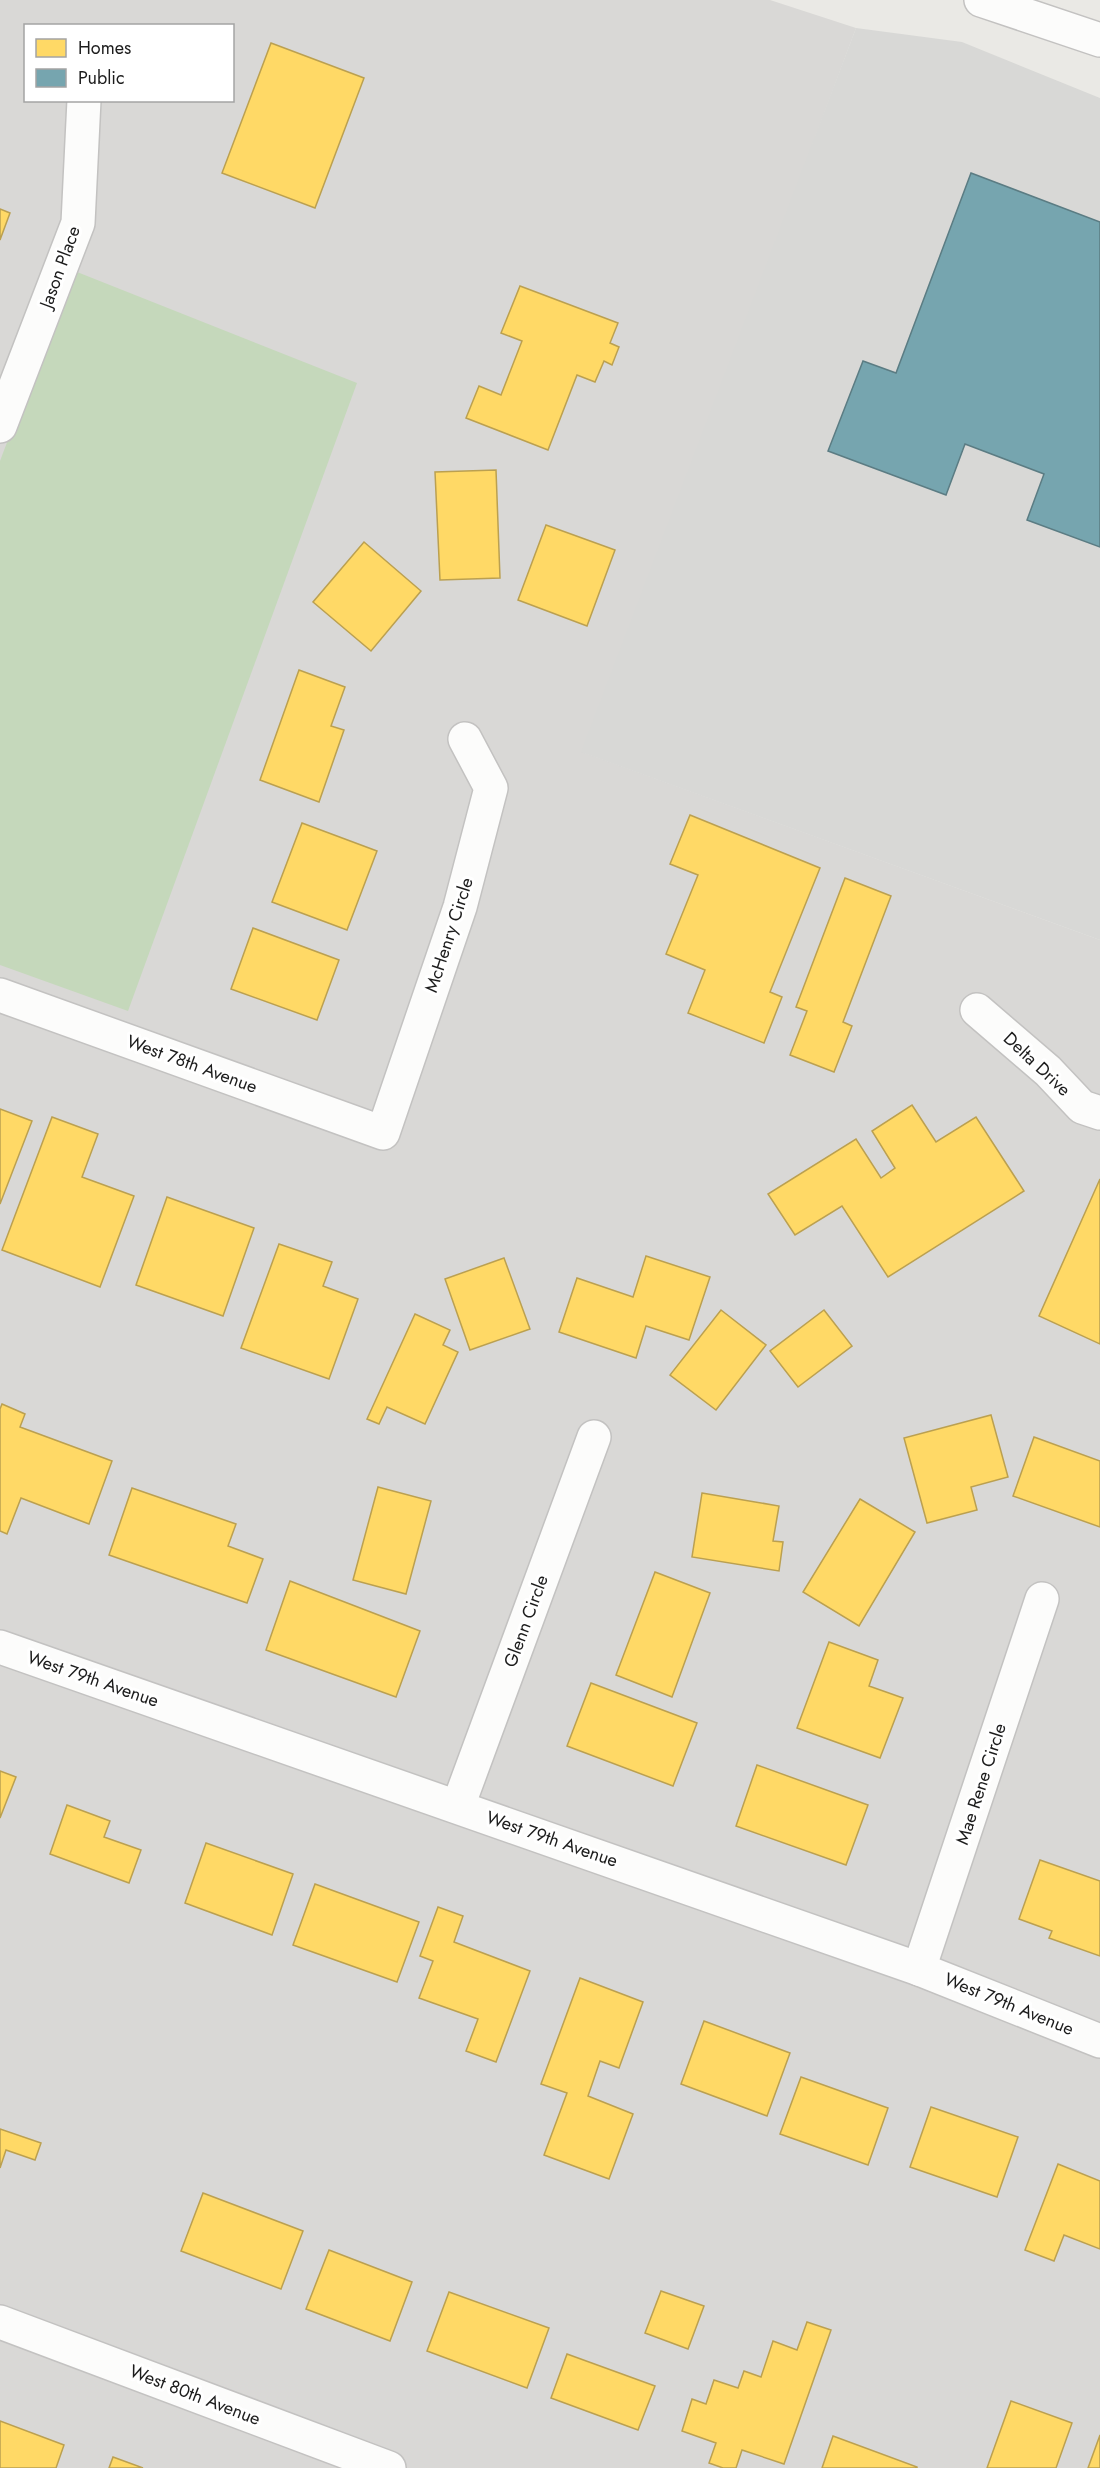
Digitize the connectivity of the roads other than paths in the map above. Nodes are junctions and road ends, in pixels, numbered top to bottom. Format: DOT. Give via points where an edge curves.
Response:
graph roads {
  1 [pos="981,0"];
  2 [pos="1100,40"];
  3 [pos="84,102"];
  4 [pos="0,426"];
  5 [pos="465,739"];
  6 [pos="0,995"];
  7 [pos="976,1010"];
  8 [pos="1100,1113"];
  9 [pos="383,1133"];
  10 [pos="594,1437"];
  11 [pos="1042,1599"];
  12 [pos="0,1647"];
  13 [pos="458,1806"];
  14 [pos="919,1969"];
  15 [pos="1100,2041"];
  16 [pos="0,2322"];
  17 [pos="389,2468"];
  1 -- 2 [label="street"];
  3 -- 4 [label="street, Jason Place" via="78,224"];
  5 -- 9 [label="street, McHenry Circle" via="491,788 460,907"];
  6 -- 9 [label="street, West 78th Avenue"];
  7 -- 8 [label="street, Delta Drive" via="1048,1071 1082,1107"];
  10 -- 13 [label="street, Glenn Circle"];
  11 -- 14 [label="street, Mae Rene Circle"];
  12 -- 13 [label="street, West 79th Avenue"];
  13 -- 14 [label="street, West 79th Avenue"];
  14 -- 15 [label="street, West 79th Avenue"];
  16 -- 17 [label="street, West 80th Avenue"];
}
